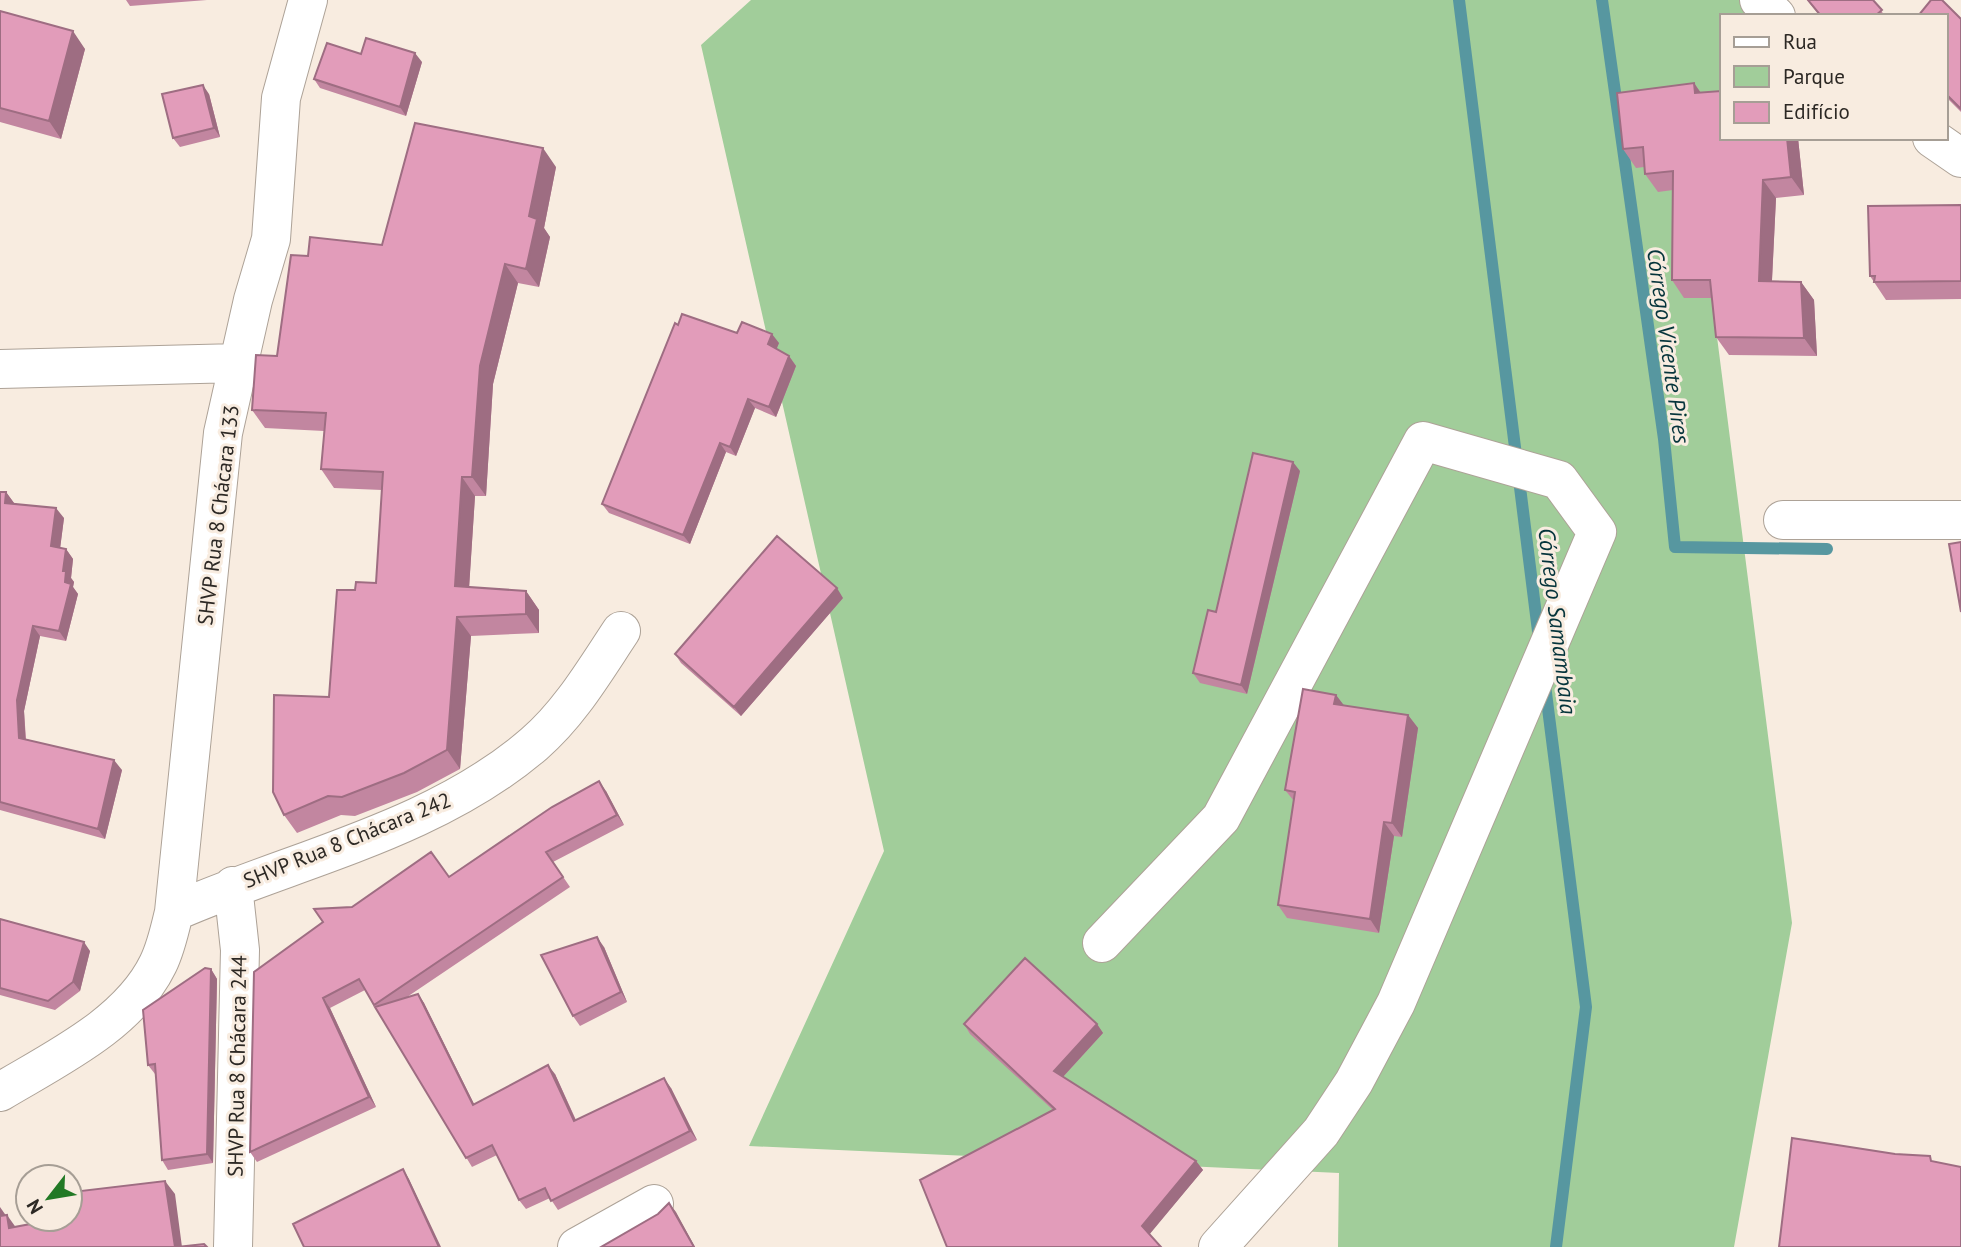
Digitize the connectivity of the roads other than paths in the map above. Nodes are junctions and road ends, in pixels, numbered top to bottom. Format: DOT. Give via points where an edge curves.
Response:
graph roads {
  1 [pos="308,0"];
  2 [pos="1759,0"];
  3 [pos="1774,14"];
  4 [pos="1935,140"];
  5 [pos="1961,158"];
  6 [pos="239,363"];
  7 [pos="0,369"];
  8 [pos="1783,520"];
  9 [pos="1961,520"];
  10 [pos="621,631"];
  11 [pos="233,886"];
  12 [pos="174,912"];
  13 [pos="1102,943"];
  14 [pos="0,1092"];
  15 [pos="654,1204"];
  16 [pos="233,1247"];
  17 [pos="577,1247"];
  18 [pos="1218,1247"];
  1 -- 6 [label="street, SHVP Rua 8 Chácara 133" via="281,98 271,239"];
  2 -- 3 [label="street"];
  4 -- 5 [label="street"];
  6 -- 7 [label="street"];
  6 -- 12 [label="street, SHVP Rua 8 Chácara 133" via="223,433"];
  8 -- 9 [label="street"];
  10 -- 11 [label="street, SHVP Rua 8 Chácara 242" via="583,690 535,743 478,785 409,820"];
  11 -- 12 [label="street, SHVP Rua 8 Chácara 242"];
  11 -- 16 [label="street, SHVP Rua 8 Chácara 244" via="240,950"];
  12 -- 14 [label="street, SHVP Rua 8 Chácara 133" via="158,964 141,990 107,1023"];
  13 -- 18 [label="street" via="1221,818 1423,442 1559,480 1597,532 1396,1003 1321,1132"];
  15 -- 17 [label="street"];
}
